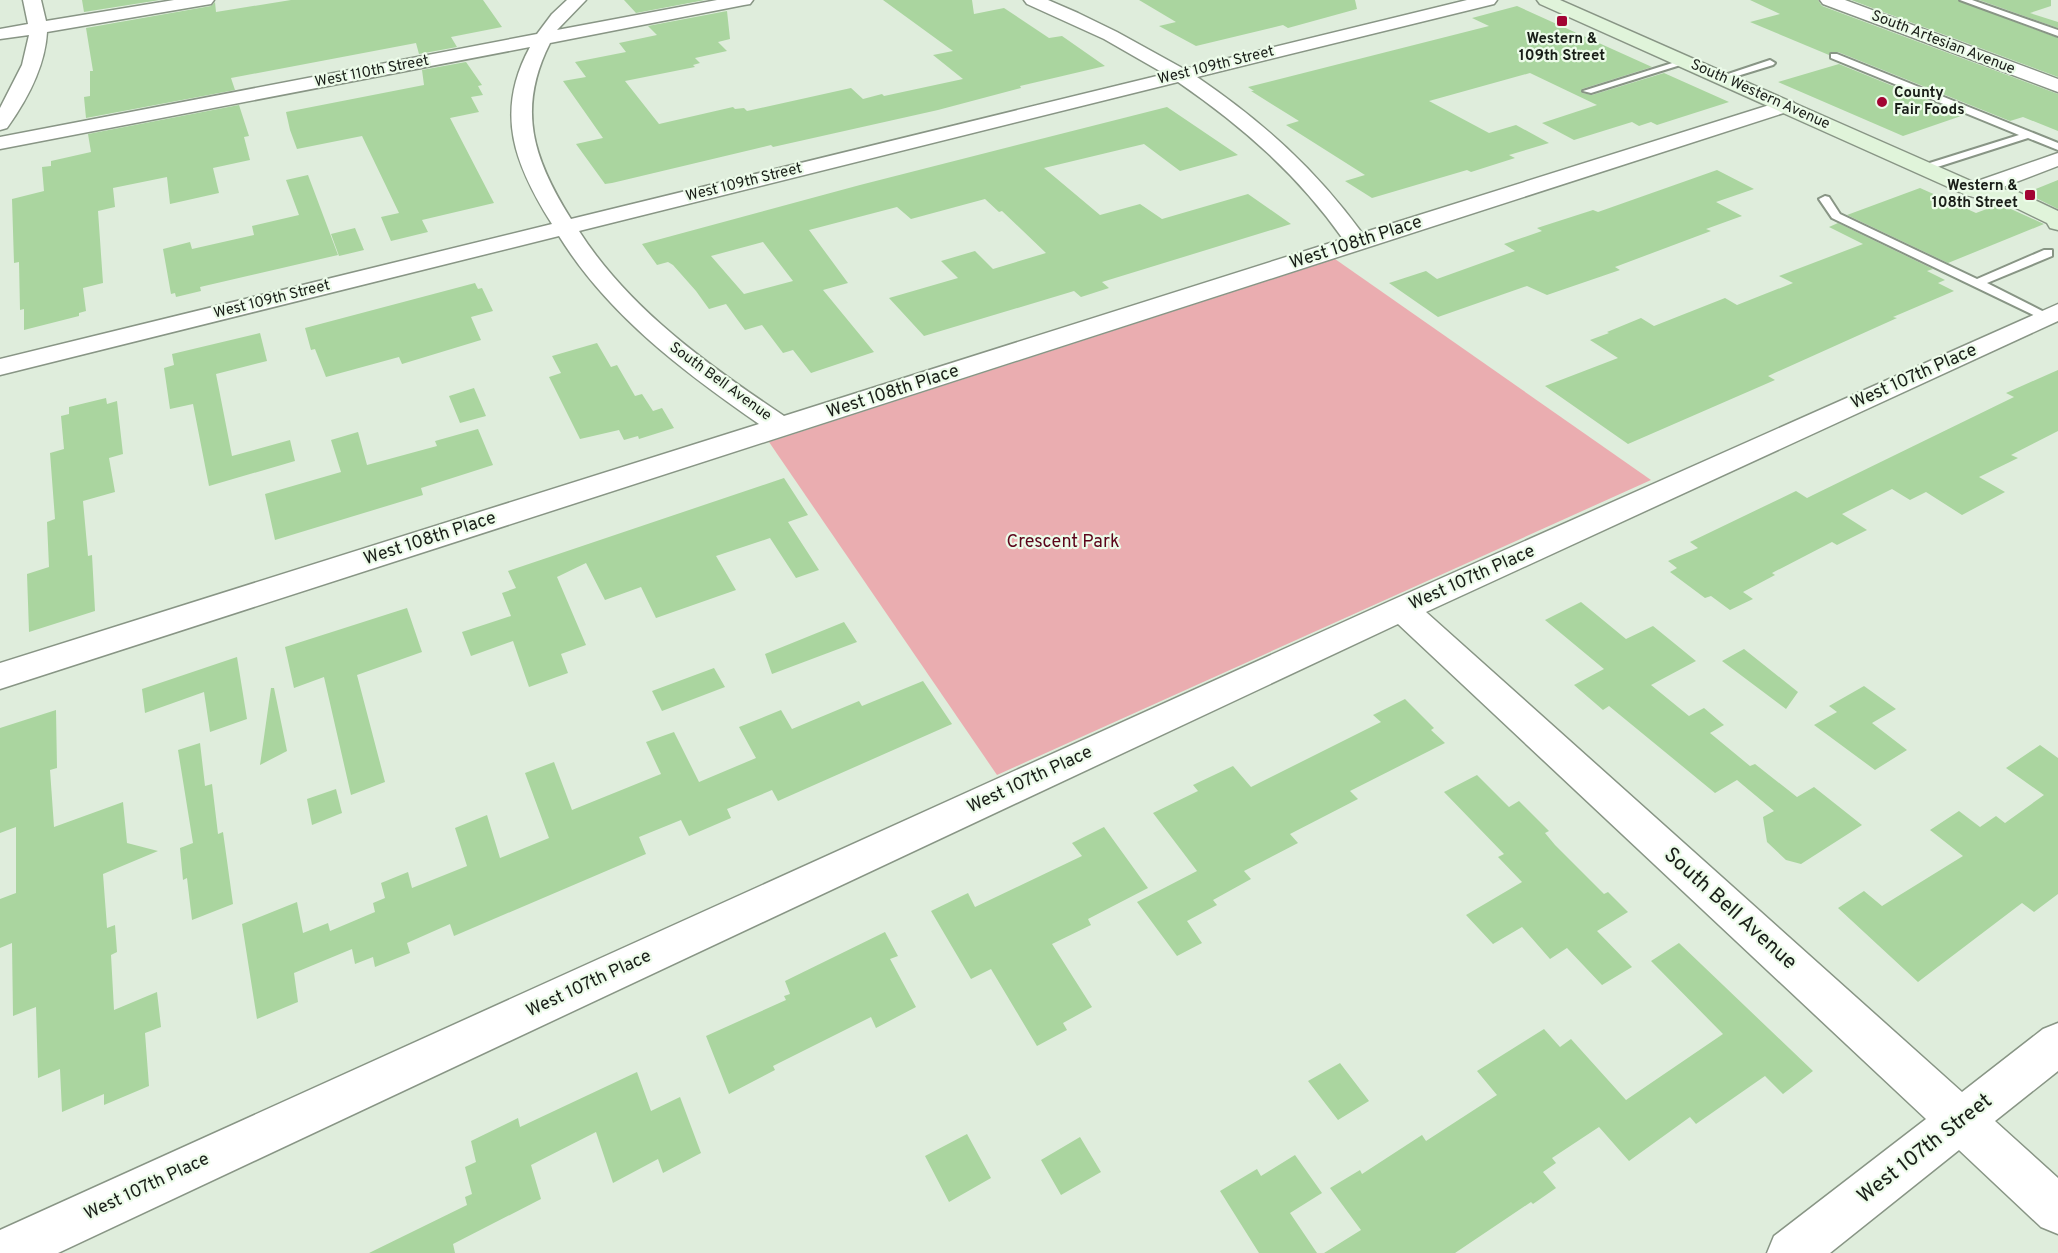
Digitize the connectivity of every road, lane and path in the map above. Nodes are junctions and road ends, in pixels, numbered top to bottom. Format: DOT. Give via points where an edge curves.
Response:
graph roads {
  1 [pos="32,0"];
  2 [pos="205,0"];
  3 [pos="577,0"];
  4 [pos="744,0"];
  5 [pos="1033,0"];
  6 [pos="1488,0"];
  7 [pos="1546,0"];
  8 [pos="1829,0"];
  9 [pos="1964,0"];
  10 [pos="40,28"];
  11 [pos="2058,33"];
  12 [pos="0,34"];
  13 [pos="541,39"];
  14 [pos="1834,56"];
  15 [pos="1685,62"];
  16 [pos="1770,63"];
  17 [pos="1180,75"];
  18 [pos="1721,78"];
  19 [pos="2058,86"];
  20 [pos="1588,91"];
  21 [pos="1786,106"];
  22 [pos="3,115"];
  23 [pos="2028,135"];
  24 [pos="0,143"];
  25 [pos="2058,147"];
  26 [pos="2058,159"];
  27 [pos="1924,168"];
  28 [pos="1974,190"];
  29 [pos="1825,200"];
  30 [pos="2058,223"];
  31 [pos="564,228"];
  32 [pos="2058,228"];
  33 [pos="1357,243"];
  34 [pos="2048,253"];
  35 [pos="1977,283"];
  36 [pos="2053,314"];
  37 [pos="0,367"];
  38 [pos="784,428"];
  39 [pos="1402,609"];
  40 [pos="0,676"];
  41 [pos="2058,1044"];
  42 [pos="1960,1120"];
  43 [pos="2058,1210"];
  44 [pos="4,1253"];
  45 [pos="1791,1253"];
  1 -- 10 [label="street"];
  2 -- 10 [label="street"];
  3 -- 13 [label="street, South Bell Avenue"];
  4 -- 13 [label="street, West 110th Street"];
  5 -- 17 [label="street" via="1122,40"];
  6 -- 17 [label="street, West 109th Street"];
  7 -- 15 [label="main road, South Western Avenue"];
  8 -- 19 [label="street, South Artesian Avenue"];
  9 -- 11 [label="lane"];
  10 -- 12 [label="street"];
  10 -- 22 [label="street" via="32,68"];
  13 -- 24 [label="street, West 110th Street"];
  13 -- 31 [label="street, South Bell Avenue" via="527,78 522,134 534,175"];
  14 -- 23 [label="lane"];
  15 -- 18 [label="main road, South Western Avenue"];
  15 -- 20 [label="lane"];
  16 -- 18 [label="lane"];
  17 -- 31 [label="street, West 109th Street"];
  17 -- 33 [label="street" via="1243,119 1284,155 1317,190"];
  18 -- 21 [label="main road, South Western Avenue"];
  21 -- 27 [label="main road, South Western Avenue"];
  21 -- 33 [label="street, West 108th Place"];
  23 -- 25 [label="lane"];
  23 -- 27 [label="lane"];
  26 -- 28 [label="street"];
  27 -- 28 [label="main road, South Western Avenue"];
  28 -- 30 [label="main road, South Western Avenue" via="2010,197"];
  28 -- 32 [label="main road, South Western Avenue" via="1991,204 2043,226"];
  29 -- 35 [label="lane" via="1836,216"];
  31 -- 37 [label="street, West 109th Street"];
  31 -- 38 [label="street, South Bell Avenue" via="602,279 677,354"];
  33 -- 38 [label="street, West 108th Place"];
  34 -- 35 [label="lane"];
  35 -- 36 [label="lane"];
  36 -- 39 [label="street, West 107th Place"];
  38 -- 40 [label="street, West 108th Place"];
  39 -- 42 [label="street, South Bell Avenue"];
  39 -- 44 [label="street, West 107th Place"];
  41 -- 42 [label="street, West 107th Street"];
  42 -- 43 [label="street, South Bell Avenue"];
  42 -- 45 [label="street, West 107th Street"];
}
